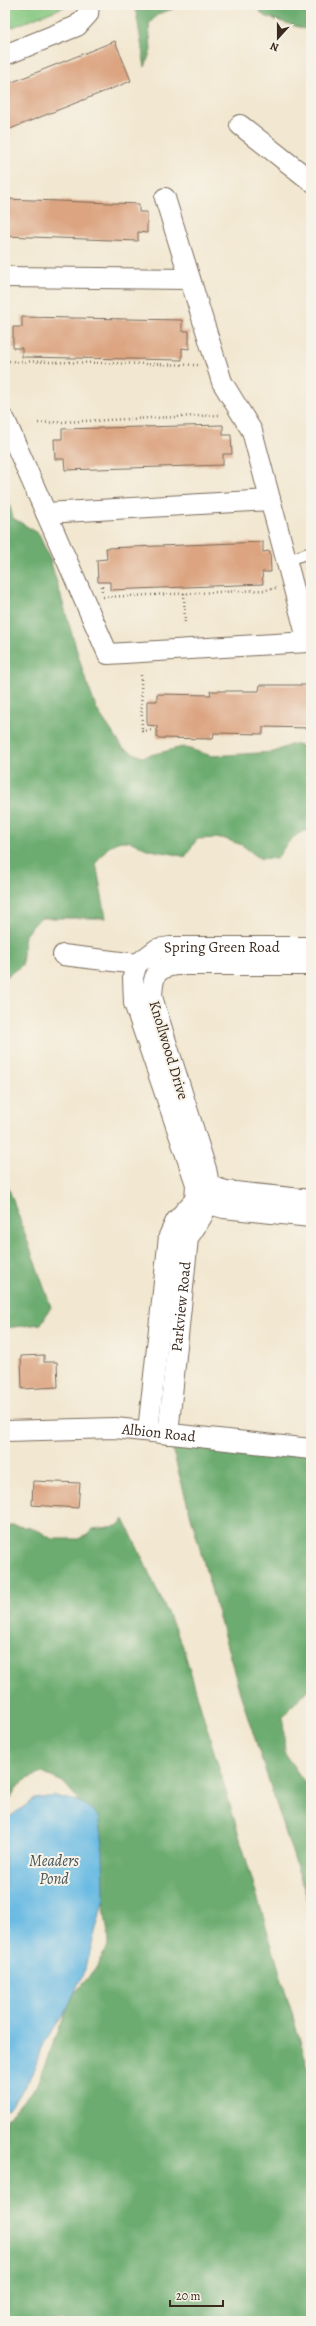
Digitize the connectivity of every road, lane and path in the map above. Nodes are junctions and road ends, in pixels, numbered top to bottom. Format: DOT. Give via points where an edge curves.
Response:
graph roads {
  1 [pos="89,5"];
  2 [pos="5,55"];
  3 [pos="240,125"];
  4 [pos="311,181"];
  5 [pos="165,198"];
  6 [pos="5,277"];
  7 [pos="190,279"];
  8 [pos="5,361"];
  9 [pos="217,365"];
  10 [pos="223,415"];
  11 [pos="5,420"];
  12 [pos="38,423"];
  13 [pos="270,500"];
  14 [pos="46,512"];
  15 [pos="311,552"];
  16 [pos="286,561"];
  17 [pos="102,586"];
  18 [pos="279,587"];
  19 [pos="184,593"];
  20 [pos="185,625"];
  21 [pos="140,675"];
  22 [pos="151,730"];
  23 [pos="311,947"];
  24 [pos="63,955"];
  25 [pos="137,964"];
  26 [pos="311,965"];
  27 [pos="202,1193"];
  28 [pos="311,1200"];
  29 [pos="311,1217"];
  30 [pos="5,1431"];
  31 [pos="158,1432"];
  32 [pos="311,1449"];
  1 -- 2 [label="street" via="88,14 77,26"];
  3 -- 4 [label="street"];
  5 -- 7 [label="street"];
  6 -- 7 [label="street"];
  7 -- 9 [label="street"];
  8 -- 9 [label="path"];
  9 -- 13 [label="street" via="222,382 252,432"];
  10 -- 12 [label="path"];
  11 -- 14 [label="street"];
  13 -- 14 [label="street"];
  13 -- 16 [label="street"];
  14 -- 16 [label="street" via="108,654 308,642"];
  15 -- 16 [label="lane"];
  17 -- 19 [label="path" via="102,597"];
  18 -- 19 [label="path" via="266,590"];
  19 -- 20 [label="path"];
  21 -- 22 [label="path" via="142,731"];
  23 -- 25 [label="street, Spring Green Road" via="170,947 157,949"];
  24 -- 25 [label="street"];
  25 -- 27 [label="street, Knollwood Drive" via="133,977 134,1002"];
  26 -- 27 [label="street, Knollwood Drive" via="176,964 164,966 156,973 152,997"];
  27 -- 28 [label="street" via="226,1191"];
  27 -- 29 [label="street" via="224,1208"];
  27 -- 31 [label="street, Parkview Road" via="176,1221 169,1236"];
  30 -- 31 [label="street, Albion Road" via="115,1428"];
  31 -- 32 [label="street, Albion Road"];
}
